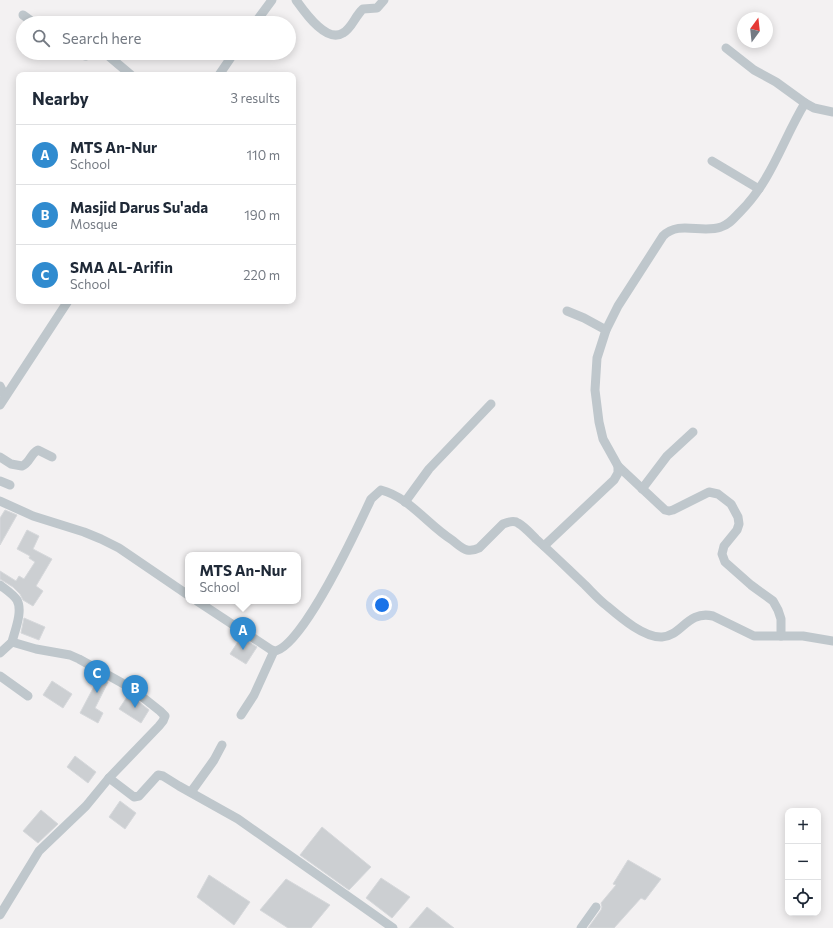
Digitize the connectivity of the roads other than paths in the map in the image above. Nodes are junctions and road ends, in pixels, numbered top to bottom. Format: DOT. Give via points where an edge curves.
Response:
graph roads {
  1 [pos="272,0"];
  2 [pos="296,0"];
  3 [pos="384,0"];
  4 [pos="260,16"];
  5 [pos="726,48"];
  6 [pos="113,60"];
  7 [pos="229,60"];
  8 [pos="127,72"];
  9 [pos="221,72"];
  10 [pos="805,103"];
  11 [pos="833,112"];
  12 [pos="712,161"];
  13 [pos="759,189"];
  14 [pos="66,304"];
  15 [pos="566,310"];
  16 [pos="606,330"];
  17 [pos="0,386"];
  18 [pos="5,396"];
  19 [pos="491,404"];
  20 [pos="0,405"];
  21 [pos="693,432"];
  22 [pos="0,457"];
  23 [pos="52,457"];
  24 [pos="618,466"];
  25 [pos="0,481"];
  26 [pos="10,485"];
  27 [pos="642,489"];
  28 [pos="0,501"];
  29 [pos="405,502"];
  30 [pos="544,546"];
  31 [pos="0,585"];
  32 [pos="185,593"];
  33 [pos="202,604"];
  34 [pos="781,636"];
  35 [pos="833,641"];
  36 [pos="12,642"];
  37 [pos="274,651"];
  38 [pos="0,653"];
  39 [pos="0,676"];
  40 [pos="28,696"];
  41 [pos="241,715"];
  42 [pos="222,744"];
  43 [pos="109,778"];
  44 [pos="191,792"];
  45 [pos="596,907"];
  46 [pos="0,914"];
  47 [pos="393,928"];
  48 [pos="581,928"];
  1 -- 4 [label="street"];
  2 -- 3 [label="street" via="321,30 335,36 349,28 363,9 376,8"];
  5 -- 10 [label="street" via="754,70"];
  6 -- 8 [label="street"];
  7 -- 9 [label="street"];
  10 -- 11 [label="street" via="814,108"];
  10 -- 13 [label="street" via="773,168"];
  12 -- 13 [label="street"];
  13 -- 16 [label="street" via="752,200 727,225 709,229 673,228 667,232 618,306"];
  14 -- 18 [label="street"];
  15 -- 16 [label="street"];
  16 -- 24 [label="street" via="597,358 595,390 603,440"];
  17 -- 18 [label="street"];
  18 -- 20 [label="street"];
  19 -- 29 [label="street" via="429,469"];
  21 -- 27 [label="street" via="667,456"];
  22 -- 23 [label="street" via="11,464 22,466 38,450"];
  24 -- 27 [label="street"];
  24 -- 30 [label="street" via="614,480"];
  25 -- 26 [label="street"];
  27 -- 34 [label="street" via="661,508 669,511 709,492 718,494 731,504 739,524 724,546 722,554 726,562 773,601 781,619"];
  28 -- 32 [label="street" via="33,516 101,539 119,548"];
  29 -- 30 [label="street" via="467,550 479,548 508,522 518,523"];
  29 -- 37 [label="street" via="392,493 381,490 376,493 321,597 294,638 283,648"];
  30 -- 34 [label="street" via="606,605 637,629 653,636 670,635 701,615 708,615 754,636"];
  31 -- 36 [label="street" via="18,602"];
  33 -- 37 [label="street"];
  34 -- 35 [label="street" via="803,636"];
  36 -- 38 [label="street"];
  36 -- 43 [label="street" via="79,659 130,688 164,713 165,718 159,726"];
  37 -- 41 [label="street"];
  39 -- 40 [label="street"];
  42 -- 44 [label="street"];
  43 -- 44 [label="street" via="134,797 139,796 156,776 160,775"];
  43 -- 46 [label="street" via="86,806 39,851"];
  44 -- 47 [label="street" via="238,819"];
  45 -- 48 [label="street"];
}
